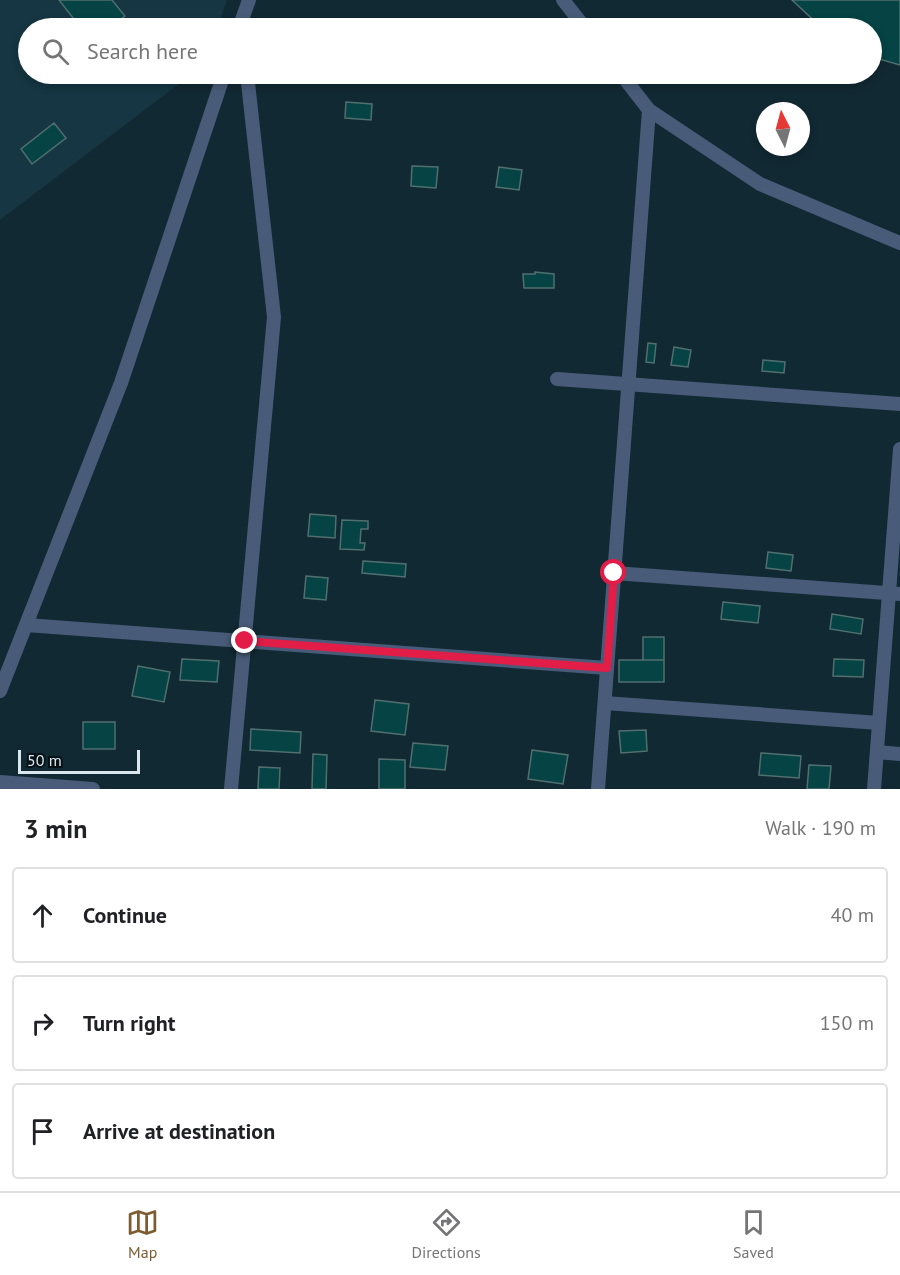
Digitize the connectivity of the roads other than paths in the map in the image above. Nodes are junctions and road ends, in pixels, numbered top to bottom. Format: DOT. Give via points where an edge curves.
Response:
graph roads {
  1 [pos="249,0"];
  2 [pos="563,0"];
  3 [pos="244,18"];
  4 [pos="577,18"];
  5 [pos="221,84"];
  6 [pos="248,84"];
  7 [pos="629,84"];
  8 [pos="650,110"];
  9 [pos="900,243"];
  10 [pos="557,379"];
  11 [pos="629,384"];
  12 [pos="900,404"];
  13 [pos="900,449"];
  14 [pos="614,573"];
  15 [pos="895,594"];
  16 [pos="26,625"];
  17 [pos="245,641"];
  18 [pos="607,668"];
  19 [pos="0,691"];
  20 [pos="605,703"];
  21 [pos="879,723"];
  22 [pos="877,752"];
  23 [pos="900,754"];
  24 [pos="0,782"];
  25 [pos="93,789"];
  26 [pos="231,789"];
  27 [pos="598,789"];
  28 [pos="874,789"];
  1 -- 3 [label="street"];
  2 -- 4 [label="street"];
  5 -- 16 [label="street" via="121,383"];
  6 -- 17 [label="street" via="274,317"];
  7 -- 8 [label="street"];
  8 -- 9 [label="street" via="760,184"];
  8 -- 11 [label="street"];
  10 -- 11 [label="street"];
  11 -- 12 [label="street"];
  11 -- 14 [label="street"];
  13 -- 15 [label="street"];
  14 -- 15 [label="street"];
  14 -- 18 [label="street"];
  15 -- 21 [label="street"];
  16 -- 17 [label="street"];
  16 -- 19 [label="street"];
  17 -- 18 [label="street"];
  17 -- 26 [label="street"];
  18 -- 20 [label="street"];
  20 -- 21 [label="street"];
  20 -- 27 [label="street"];
  21 -- 22 [label="street"];
  22 -- 23 [label="street"];
  22 -- 28 [label="street"];
  24 -- 25 [label="street"];
}
